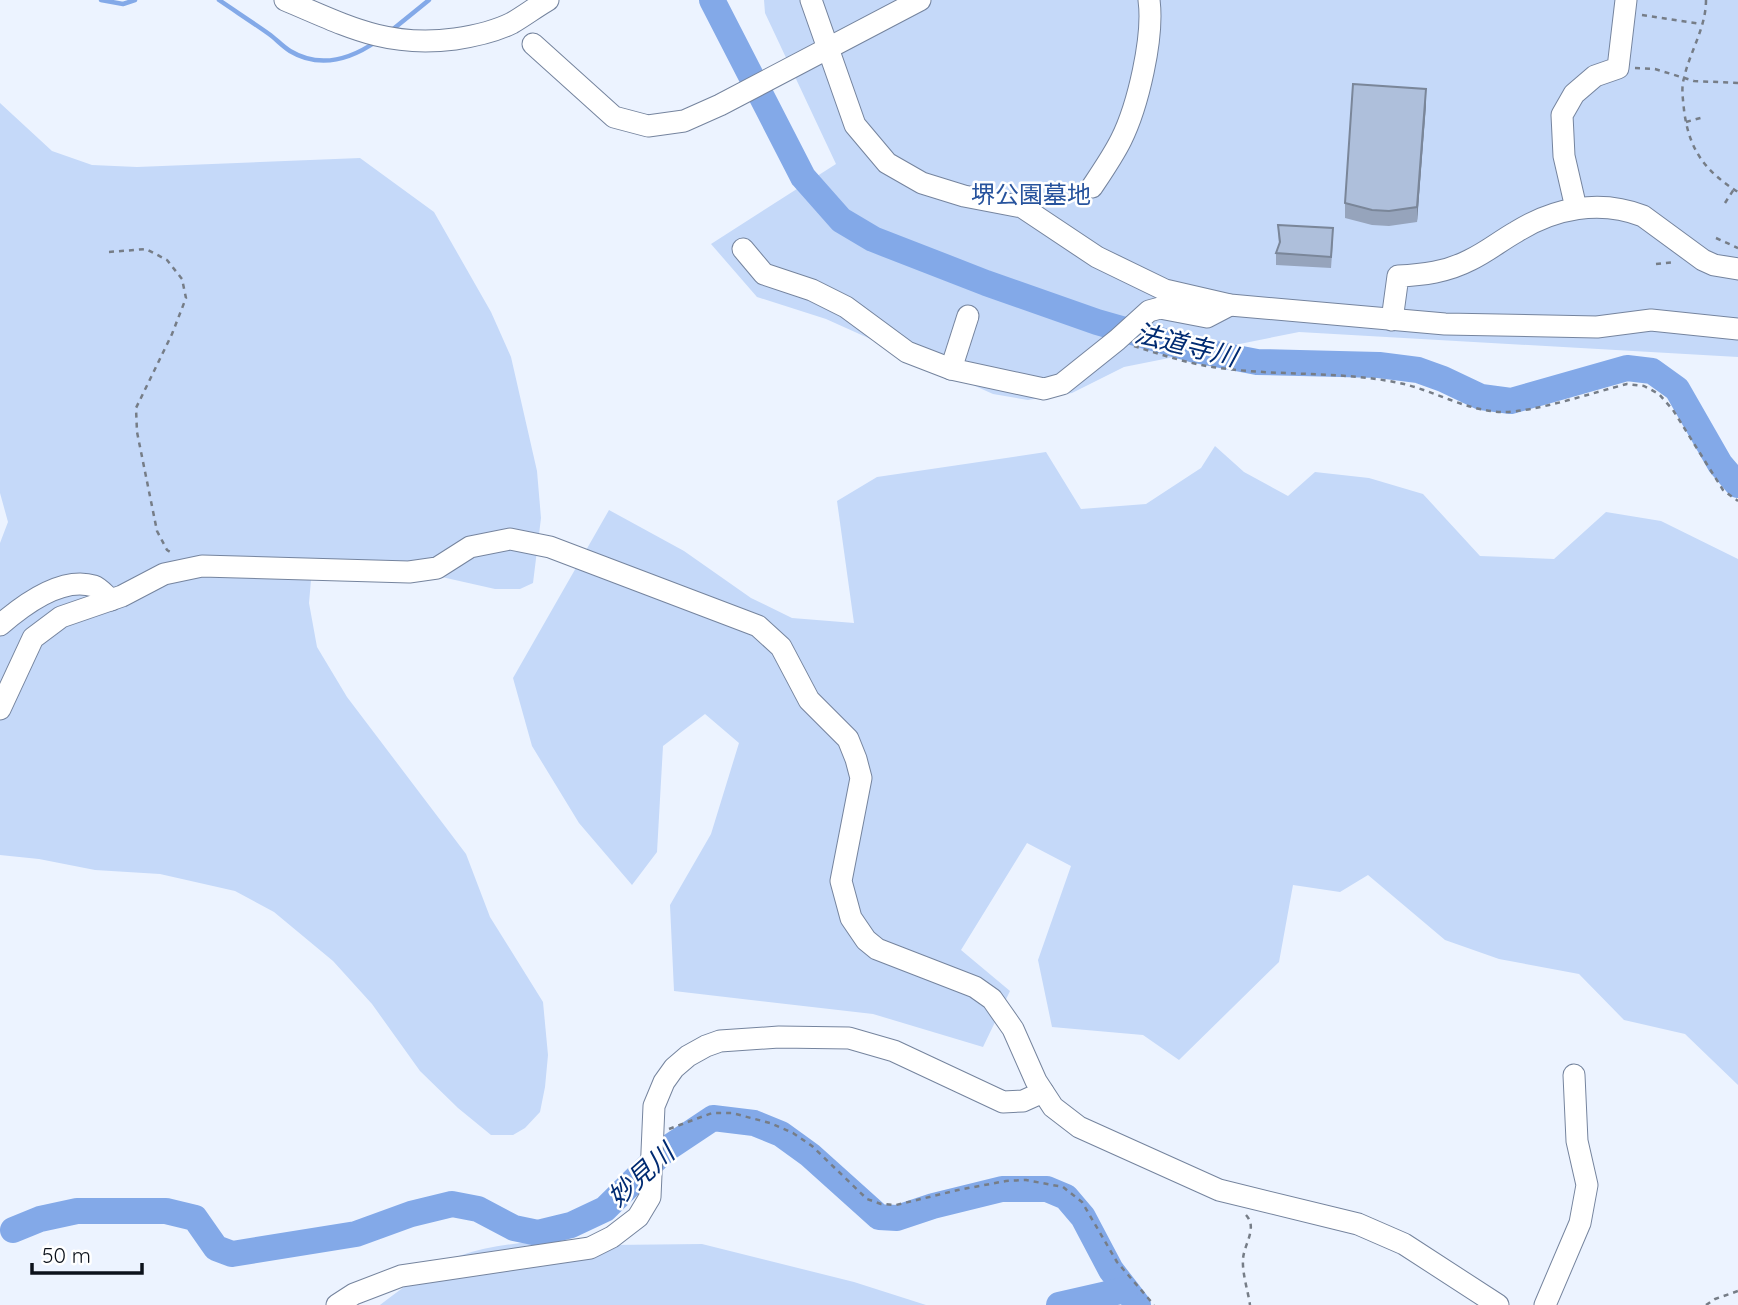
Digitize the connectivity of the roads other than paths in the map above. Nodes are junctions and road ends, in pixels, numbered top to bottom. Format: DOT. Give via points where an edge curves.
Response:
graph roads {
  1 [pos="285,0"];
  2 [pos="548,0"];
  3 [pos="811,0"];
  4 [pos="920,0"];
  5 [pos="1149,0"];
  6 [pos="1626,7"];
  7 [pos="533,44"];
  8 [pos="828,50"];
  9 [pos="1092,187"];
  10 [pos="1576,208"];
  11 [pos="743,249"];
  12 [pos="1738,269"];
  13 [pos="1230,305"];
  14 [pos="968,316"];
  15 [pos="1392,320"];
  16 [pos="1738,329"];
  17 [pos="951,369"];
  18 [pos="111,600"];
  19 [pos="0,625"];
  20 [pos="0,709"];
  21 [pos="1574,1075"];
  22 [pos="1043,1091"];
  23 [pos="337,1305"];
  24 [pos="1498,1305"];
  25 [pos="1545,1305"];
  1 -- 2 [label="street" via="362,32 430,42 479,36"];
  3 -- 8 [label="street"];
  4 -- 8 [label="street"];
  5 -- 9 [label="street" via="1139,91 1121,139"];
  6 -- 10 [label="street" via="1618,68 1595,76 1574,94 1562,115 1564,156"];
  7 -- 8 [label="street" via="614,117 648,126 684,121"];
  8 -- 13 [label="street" via="855,125 887,163 922,183 1022,207 1097,257 1165,290"];
  10 -- 12 [label="street" via="1643,216 1703,260"];
  10 -- 15 [label="street" via="1551,213 1469,261 1430,274 1398,276"];
  11 -- 17 [label="street" via="764,274 846,307 907,352"];
  13 -- 15 [label="street"];
  13 -- 17 [label="street" via="1207,317 1160,308 1149,311 1062,384 1044,389"];
  14 -- 17 [label="street"];
  15 -- 16 [label="street" via="1597,327 1651,320"];
  18 -- 19 [label="street" via="96,586 69,585 37,597"];
  18 -- 20 [label="street" via="61,617 33,638"];
  18 -- 22 [label="street" via="163,575 202,566 409,572 437,568 470,547 510,538 550,547 758,626 781,647 809,700 848,738 856,759 861,778 841,881 851,918 877,949 975,987 992,999 1013,1029"];
  21 -- 25 [label="street" via="1577,1141 1587,1185 1580,1223"];
  22 -- 23 [label="street" via="1023,1101 1003,1102 894,1051 849,1038 779,1037 706,1045 674,1068 664,1082 654,1106 650,1197 638,1217 612,1237 590,1248 401,1276"];
  22 -- 24 [label="street" via="1053,1107 1079,1127 1219,1191 1357,1224 1404,1244"];
}
